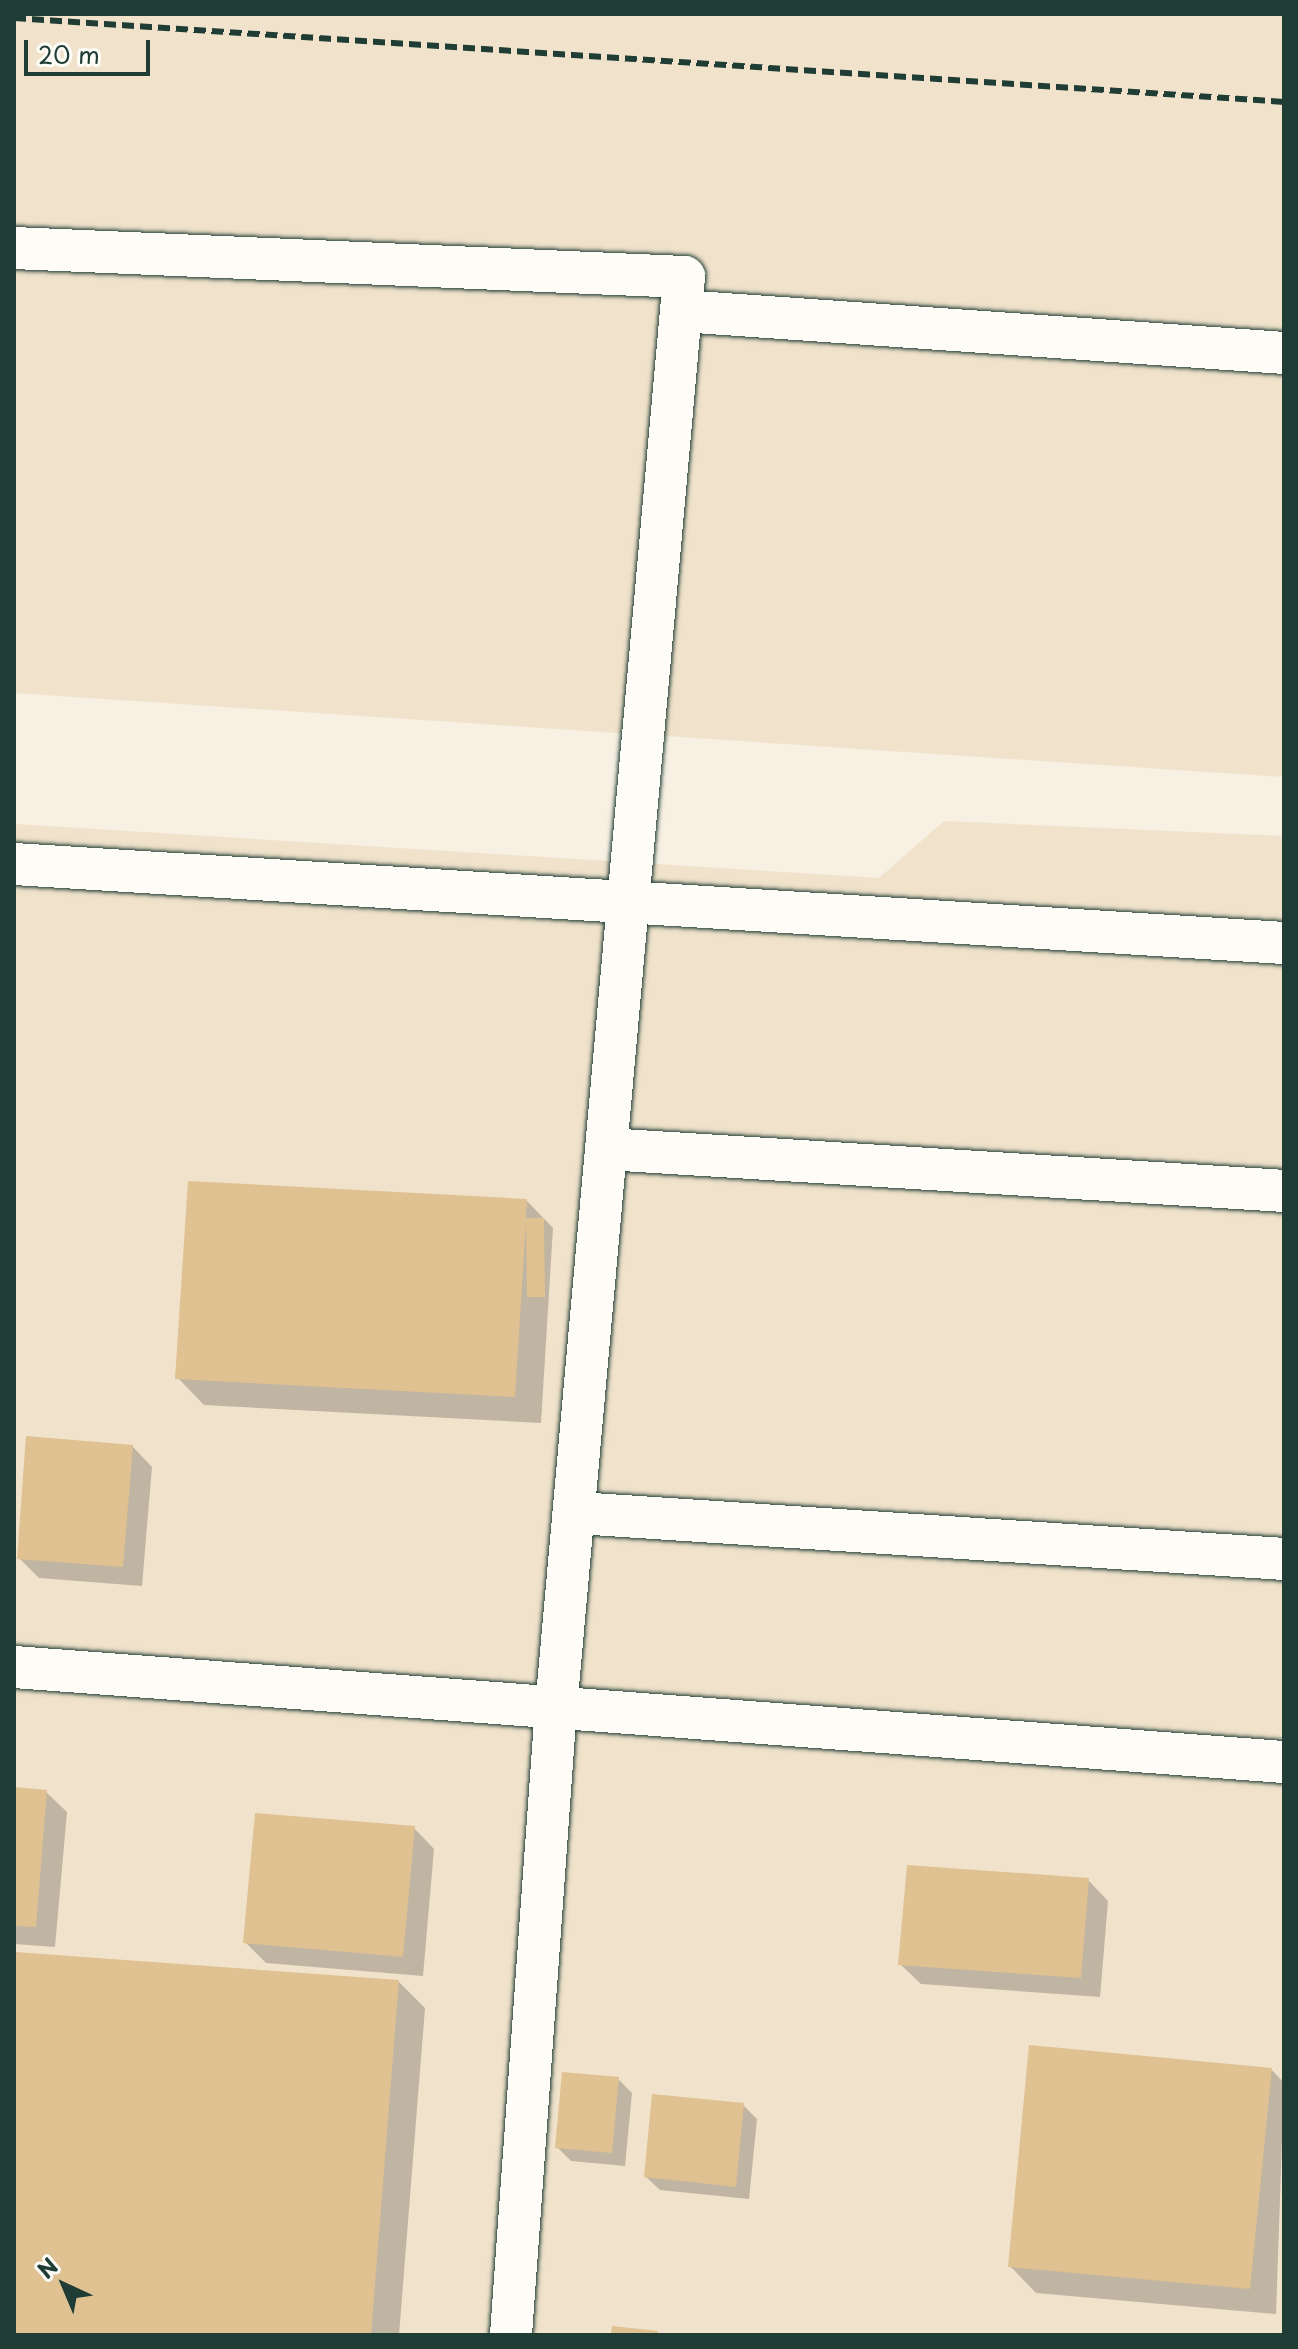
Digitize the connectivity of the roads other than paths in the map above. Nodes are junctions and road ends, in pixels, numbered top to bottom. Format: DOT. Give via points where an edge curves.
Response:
graph roads {
  1 [pos="14,248"];
  2 [pos="681,311"];
  3 [pos="1284,353"];
  4 [pos="14,864"];
  5 [pos="628,902"];
  6 [pos="1284,943"];
  7 [pos="606,1149"];
  8 [pos="1284,1191"];
  9 [pos="577,1513"];
  10 [pos="1284,1559"];
  11 [pos="14,1667"];
  12 [pos="556,1707"];
  13 [pos="1284,1762"];
  14 [pos="511,2335"];
  1 -- 2 [label="lane" via="684,277"];
  2 -- 3 [label="lane"];
  2 -- 5 [label="lane"];
  4 -- 5 [label="lane"];
  5 -- 6 [label="lane"];
  5 -- 7 [label="lane"];
  7 -- 8 [label="lane"];
  7 -- 9 [label="lane"];
  9 -- 10 [label="lane"];
  9 -- 12 [label="lane"];
  11 -- 12 [label="lane"];
  12 -- 13 [label="lane"];
  12 -- 14 [label="lane"];
}
